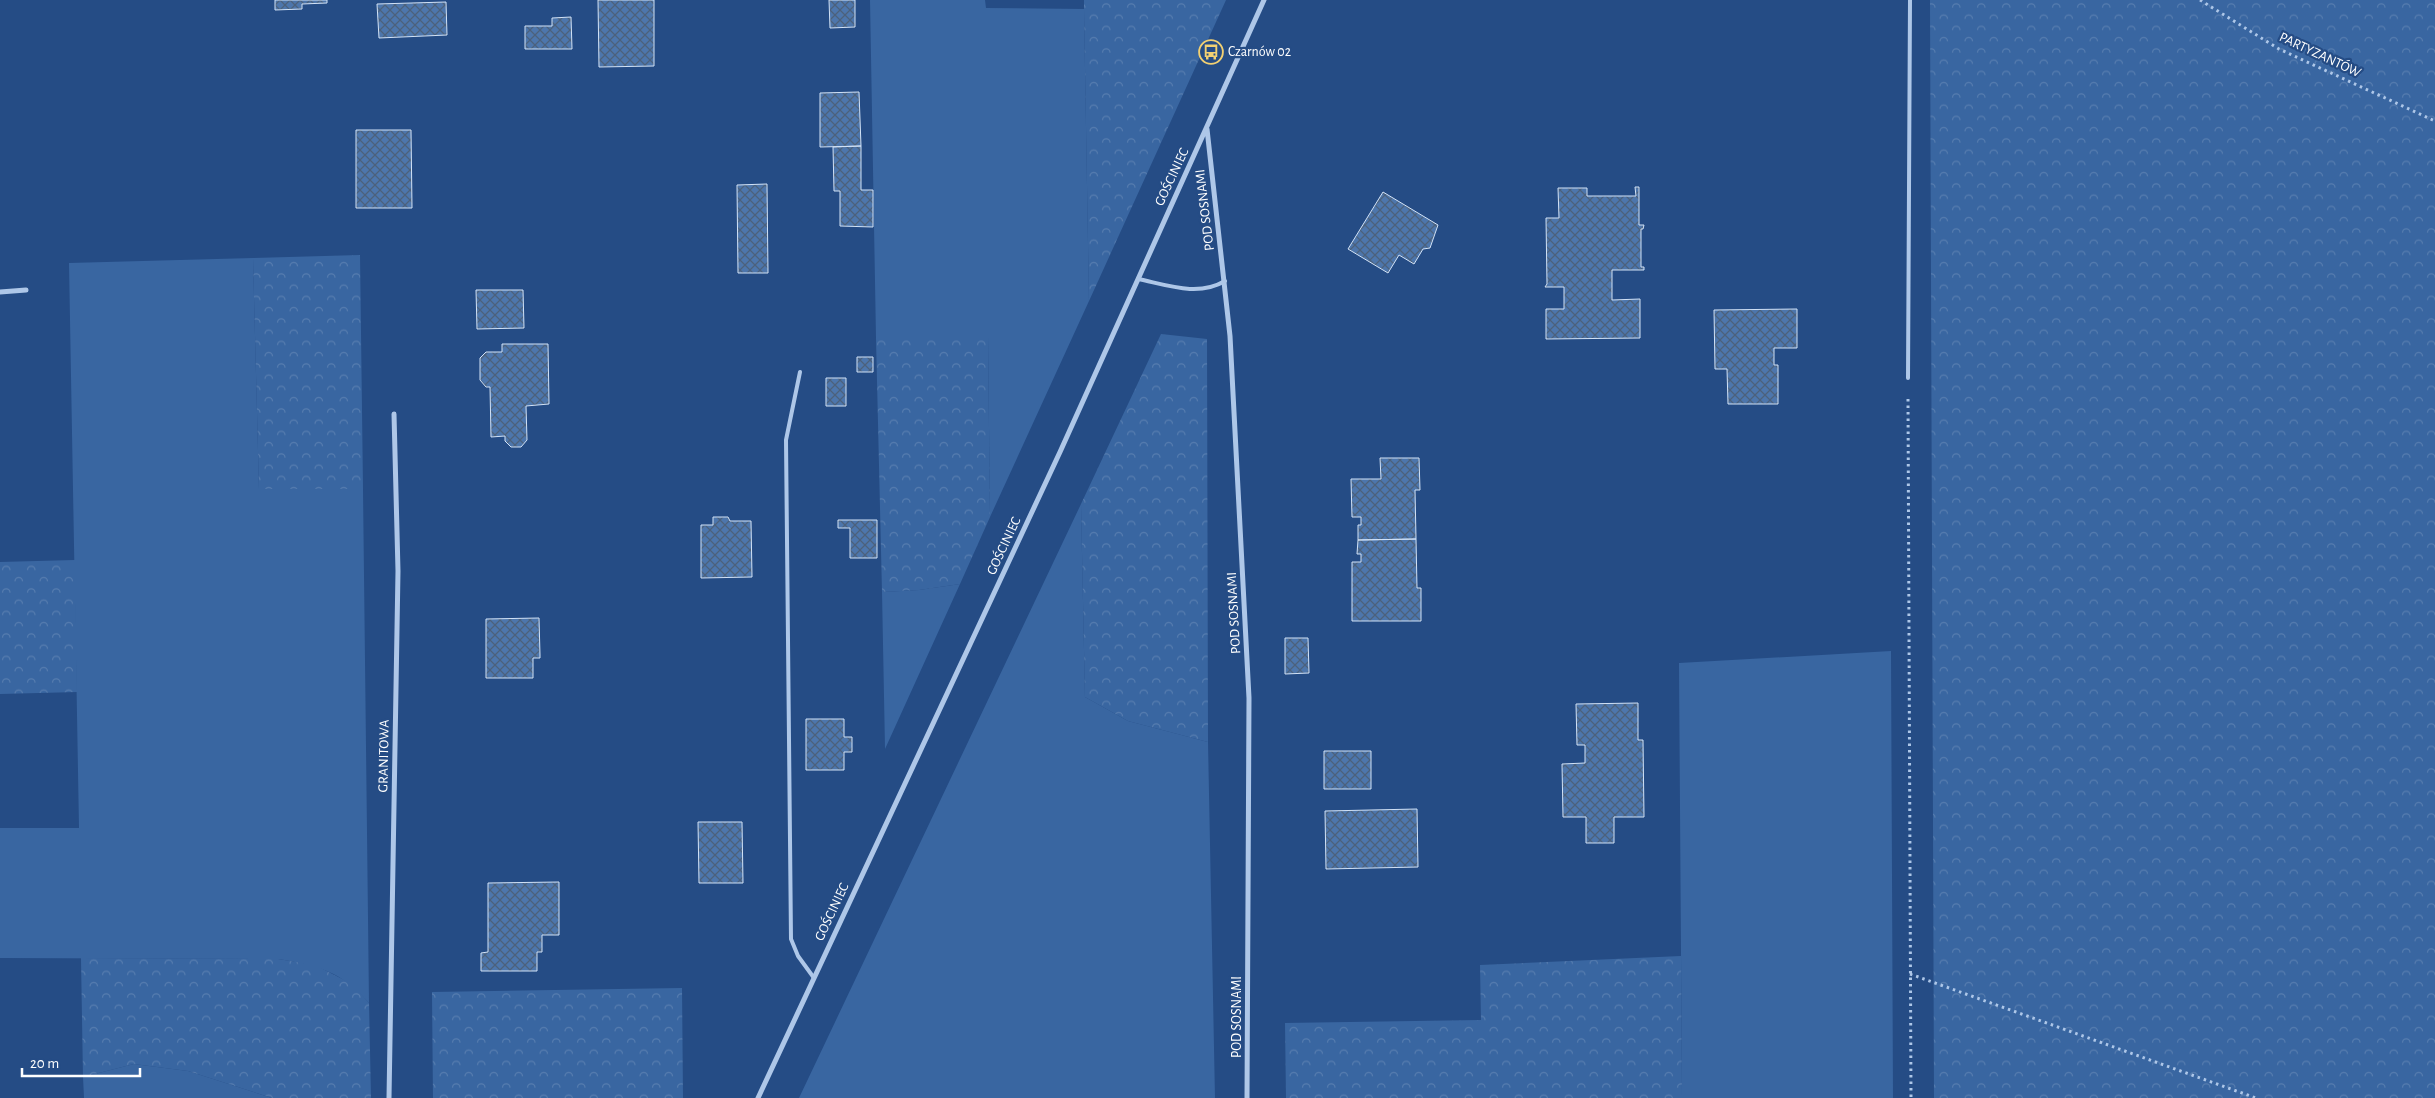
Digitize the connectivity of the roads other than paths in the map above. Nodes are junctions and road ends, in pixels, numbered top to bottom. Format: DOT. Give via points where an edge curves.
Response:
graph roads {
  1 [pos="1264,0"];
  2 [pos="1910,0"];
  3 [pos="1207,128"];
  4 [pos="1138,279"];
  5 [pos="1225,281"];
  6 [pos="26,290"];
  7 [pos="0,292"];
  8 [pos="800,372"];
  9 [pos="1908,378"];
  10 [pos="394,414"];
  11 [pos="814,978"];
  12 [pos="390,1098"];
  13 [pos="758,1098"];
  14 [pos="1247,1098"];
  1 -- 3 [label="street, GOŚCINIEC"];
  2 -- 9 [label="lane"];
  3 -- 4 [label="street, GOŚCINIEC"];
  3 -- 5 [label="street, POD SOSNAMI"];
  4 -- 5 [label="lane" via="1193,290 1214,287"];
  4 -- 11 [label="street, GOŚCINIEC"];
  5 -- 14 [label="street, POD SOSNAMI" via="1249,698"];
  6 -- 7 [label="street"];
  8 -- 11 [label="lane" via="786,440 791,939 798,956"];
  10 -- 12 [label="street, GRANITOWA" via="398,571"];
  11 -- 13 [label="street, GOŚCINIEC"];
}
